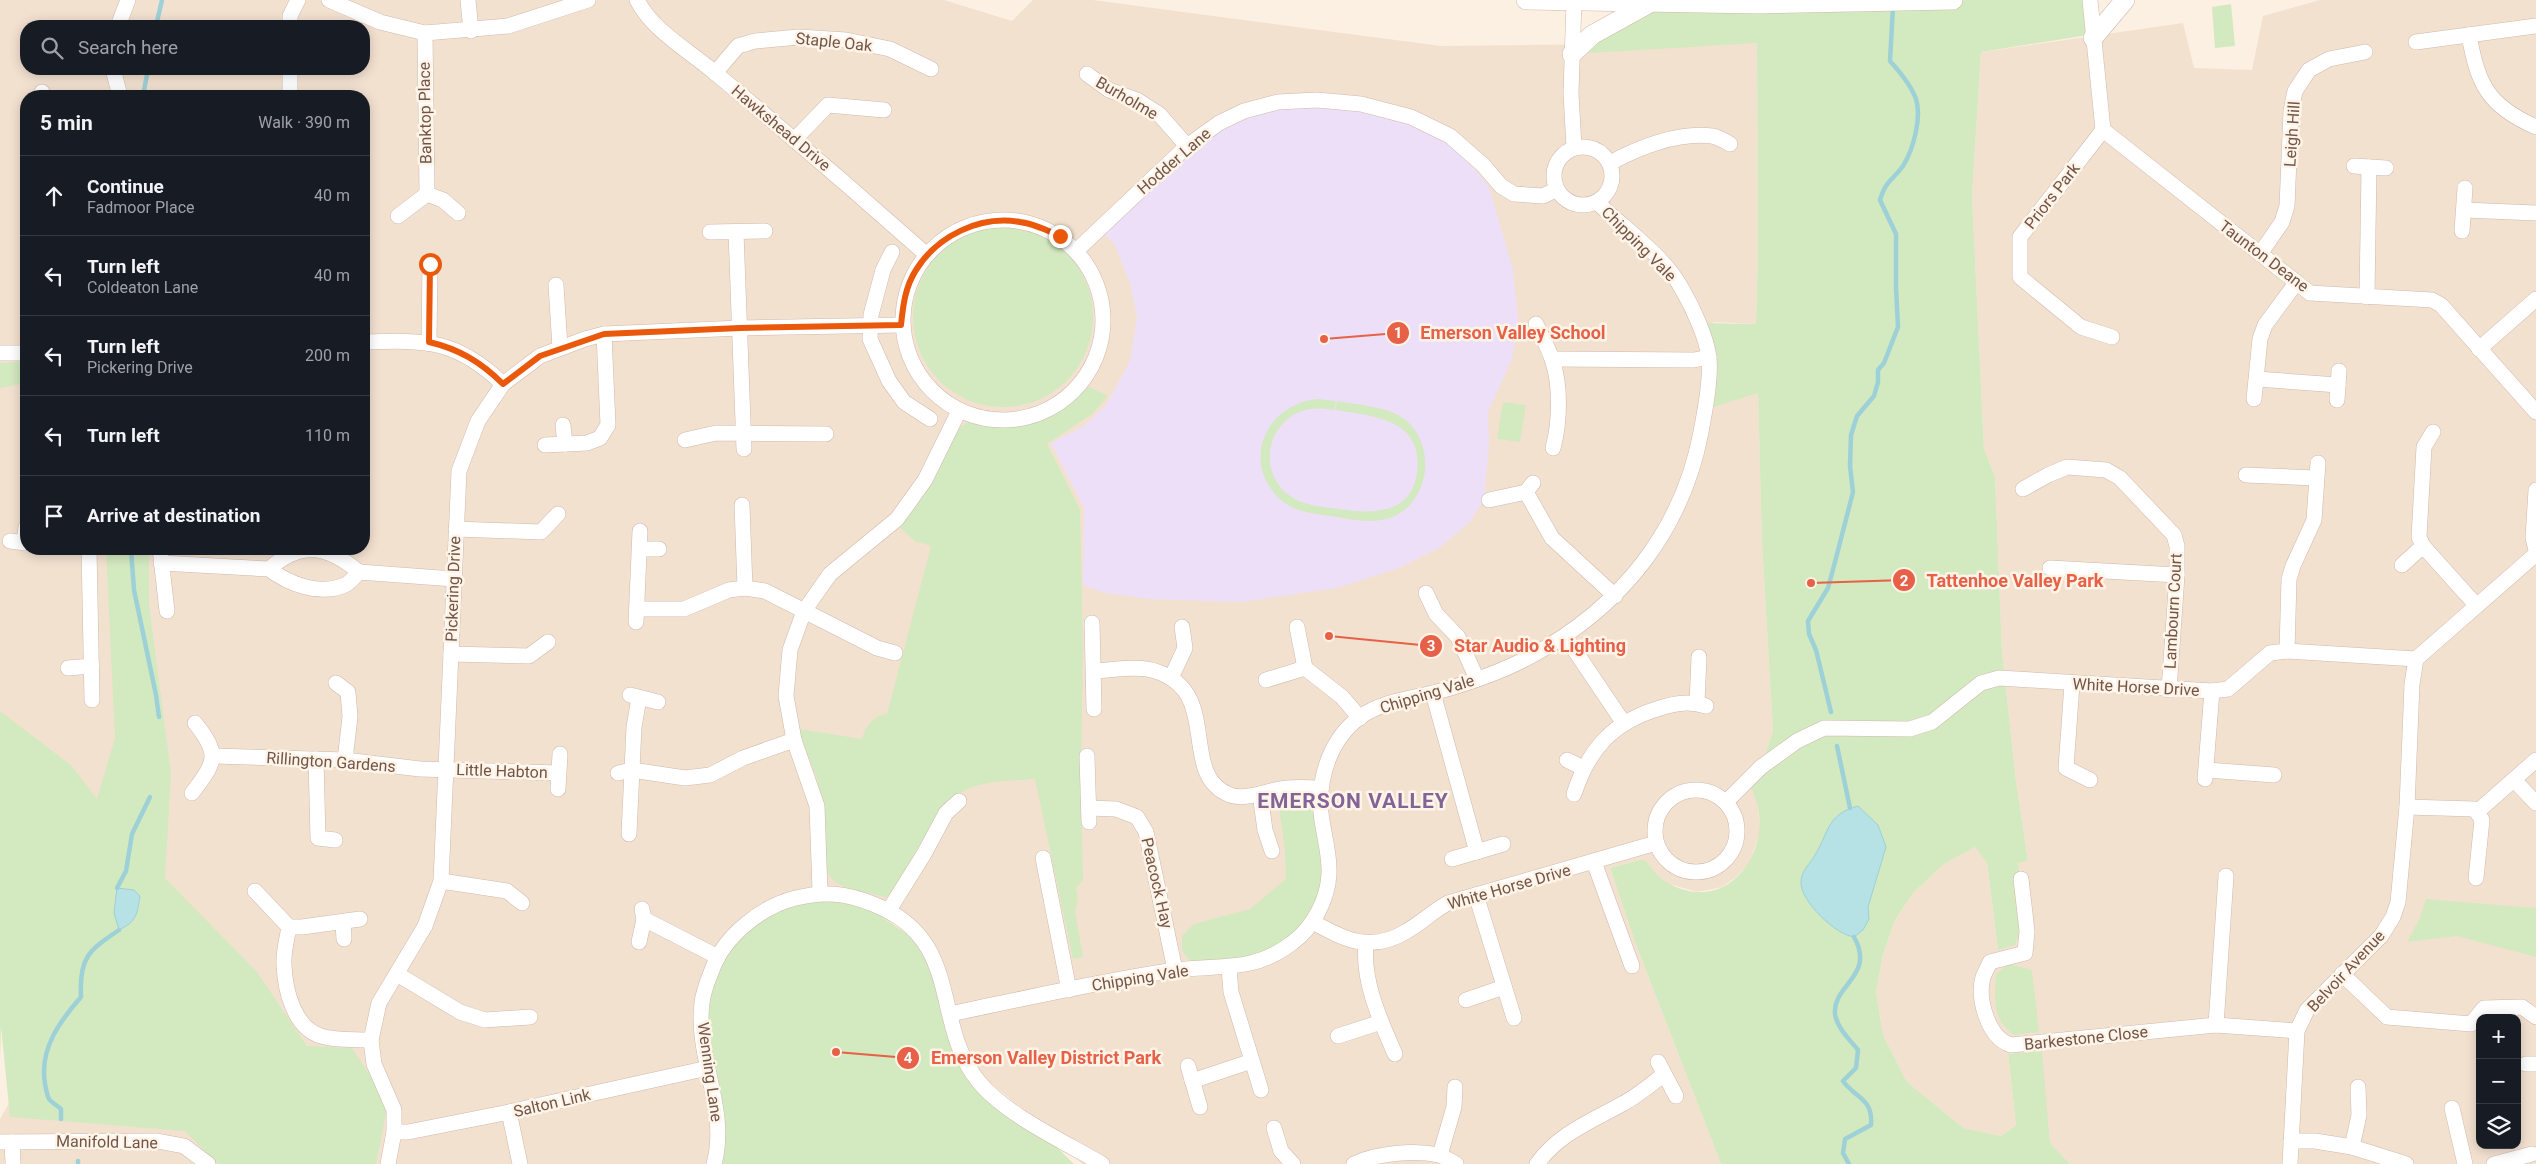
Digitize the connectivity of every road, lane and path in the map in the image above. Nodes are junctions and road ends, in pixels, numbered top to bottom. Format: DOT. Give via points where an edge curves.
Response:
graph roads {
  1 [pos="128,0"];
  2 [pos="298,0"];
  3 [pos="329,0"];
  4 [pos="468,0"];
  5 [pos="588,0"];
  6 [pos="637,0"];
  7 [pos="1526,0"];
  8 [pos="2090,0"];
  9 [pos="2125,0"];
  10 [pos="1574,1"];
  11 [pos="1944,1"];
  12 [pos="1649,4"];
  13 [pos="120,20"];
  14 [pos="290,20"];
  15 [pos="2536,26"];
  16 [pos="471,31"];
  17 [pos="425,33"];
  18 [pos="2469,35"];
  19 [pos="2093,38"];
  20 [pos="2416,42"];
  21 [pos="2365,52"];
  22 [pos="1572,54"];
  23 [pos="931,69"];
  24 [pos="716,73"];
  25 [pos="1087,74"];
  26 [pos="115,75"];
  27 [pos="290,75"];
  28 [pos="118,90"];
  29 [pos="290,90"];
  30 [pos="884,110"];
  31 [pos="2536,127"];
  32 [pos="2103,130"];
  33 [pos="794,140"];
  34 [pos="1730,144"];
  35 [pos="1187,146"];
  36 [pos="1574,148"];
  37 [pos="1610,163"];
  38 [pos="2386,168"];
  39 [pos="2464,188"];
  40 [pos="1557,189"];
  41 [pos="427,194"];
  42 [pos="1597,202"];
  43 [pos="2464,210"];
  44 [pos="458,213"];
  45 [pos="2536,214"];
  46 [pos="398,216"];
  47 [pos="765,231"];
  48 [pos="2462,231"];
  49 [pos="710,232"];
  50 [pos="736,232"];
  51 [pos="1076,250"];
  52 [pos="892,252"];
  53 [pos="2260,254"];
  54 [pos="927,255"];
  55 [pos="430,263"];
  56 [pos="2296,283"];
  57 [pos="556,284"];
  58 [pos="2367,297"];
  59 [pos="2536,299"];
  60 [pos="1536,324"];
  61 [pos="901,325"];
  62 [pos="871,326"];
  63 [pos="740,328"];
  64 [pos="604,334"];
  65 [pos="2112,337"];
  66 [pos="370,342"];
  67 [pos="429,342"];
  68 [pos="560,348"];
  69 [pos="2479,349"];
  70 [pos="0,353"];
  71 [pos="20,353"];
  72 [pos="1709,358"];
  73 [pos="1552,359"];
  74 [pos="2257,380"];
  75 [pos="503,384"];
  76 [pos="2338,385"];
  77 [pos="2254,399"];
  78 [pos="959,411"];
  79 [pos="2536,412"];
  80 [pos="930,420"];
  81 [pos="563,425"];
  82 [pos="2433,432"];
  83 [pos="744,433"];
  84 [pos="826,434"];
  85 [pos="686,440"];
  86 [pos="1552,440"];
  87 [pos="564,444"];
  88 [pos="545,445"];
  89 [pos="744,449"];
  90 [pos="2318,463"];
  91 [pos="2246,475"];
  92 [pos="2316,478"];
  93 [pos="2023,489"];
  94 [pos="2536,490"];
  95 [pos="1489,500"];
  96 [pos="742,504"];
  97 [pos="558,514"];
  98 [pos="456,529"];
  99 [pos="640,532"];
  100 [pos="2423,546"];
  101 [pos="640,549"];
  102 [pos="658,549"];
  103 [pos="2536,550"];
  104 [pos="2536,554"];
  105 [pos="88,555"];
  106 [pos="287,555"];
  107 [pos="335,555"];
  108 [pos="160,556"];
  109 [pos="2402,565"];
  110 [pos="2050,568"];
  111 [pos="269,569"];
  112 [pos="359,572"];
  113 [pos="2177,575"];
  114 [pos="454,579"];
  115 [pos="745,588"];
  116 [pos="1426,593"];
  117 [pos="1615,596"];
  118 [pos="2476,605"];
  119 [pos="167,611"];
  120 [pos="804,611"];
  121 [pos="1092,623"];
  122 [pos="1182,627"];
  123 [pos="1296,627"];
  124 [pos="1566,636"];
  125 [pos="548,642"];
  126 [pos="2287,651"];
  127 [pos="896,653"];
  128 [pos="451,654"];
  129 [pos="1699,657"];
  130 [pos="2416,659"];
  131 [pos="92,666"];
  132 [pos="68,668"];
  133 [pos="1305,668"];
  134 [pos="1094,671"];
  135 [pos="1171,678"];
  136 [pos="1477,679"];
  137 [pos="1266,680"];
  138 [pos="336,683"];
  139 [pos="2072,684"];
  140 [pos="2169,690"];
  141 [pos="2212,691"];
  142 [pos="1433,693"];
  143 [pos="92,700"];
  144 [pos="658,702"];
  145 [pos="1094,709"];
  146 [pos="1360,718"];
  147 [pos="1623,722"];
  148 [pos="195,723"];
  149 [pos="794,740"];
  150 [pos="560,754"];
  151 [pos="214,756"];
  152 [pos="1088,756"];
  153 [pos="316,759"];
  154 [pos="345,760"];
  155 [pos="1567,760"];
  156 [pos="2536,760"];
  157 [pos="1582,768"];
  158 [pos="447,769"];
  159 [pos="625,771"];
  160 [pos="557,773"];
  161 [pos="2274,775"];
  162 [pos="2090,780"];
  163 [pos="2514,780"];
  164 [pos="1321,788"];
  165 [pos="558,789"];
  166 [pos="192,793"];
  167 [pos="1260,794"];
  168 [pos="1574,794"];
  169 [pos="959,801"];
  170 [pos="1726,802"];
  171 [pos="2536,803"];
  172 [pos="2408,808"];
  173 [pos="2477,812"];
  174 [pos="630,834"];
  175 [pos="335,840"];
  176 [pos="1656,843"];
  177 [pos="1502,844"];
  178 [pos="1272,851"];
  179 [pos="1477,852"];
  180 [pos="1043,858"];
  181 [pos="1452,859"];
  182 [pos="1594,862"];
  183 [pos="2226,876"];
  184 [pos="2476,878"];
  185 [pos="2021,879"];
  186 [pos="441,881"];
  187 [pos="820,892"];
  188 [pos="1476,895"];
  189 [pos="256,898"];
  190 [pos="522,903"];
  191 [pos="889,910"];
  192 [pos="360,920"];
  193 [pos="1313,922"];
  194 [pos="343,923"];
  195 [pos="289,927"];
  196 [pos="344,939"];
  197 [pos="639,942"];
  198 [pos="1366,943"];
  199 [pos="718,957"];
  200 [pos="1632,966"];
  201 [pos="1229,968"];
  202 [pos="1176,970"];
  203 [pos="397,974"];
  204 [pos="2342,974"];
  205 [pos="1504,987"];
  206 [pos="1070,990"];
  207 [pos="1466,1000"];
  208 [pos="950,1014"];
  209 [pos="530,1017"];
  210 [pos="1514,1018"];
  211 [pos="2536,1018"];
  212 [pos="1381,1022"];
  213 [pos="2216,1025"];
  214 [pos="2298,1031"];
  215 [pos="1338,1036"];
  216 [pos="371,1040"];
  217 [pos="1395,1054"];
  218 [pos="1252,1061"];
  219 [pos="1188,1066"];
  220 [pos="708,1068"];
  221 [pos="1192,1081"];
  222 [pos="2358,1086"];
  223 [pos="1455,1087"];
  224 [pos="1261,1090"];
  225 [pos="1676,1096"];
  226 [pos="1200,1107"];
  227 [pos="2452,1108"];
  228 [pos="509,1112"];
  229 [pos="1274,1128"];
  230 [pos="394,1132"];
  231 [pos="2291,1141"];
  232 [pos="6,1142"];
  233 [pos="2358,1154"];
  234 [pos="2532,1154"];
  235 [pos="1440,1156"];
  236 [pos="1396,1159"];
  237 [pos="13,1164"];
  238 [pos="208,1164"];
  239 [pos="388,1164"];
  240 [pos="520,1164"];
  241 [pos="714,1164"];
  242 [pos="1102,1164"];
  243 [pos="1293,1164"];
  244 [pos="1354,1164"];
  245 [pos="1456,1164"];
  246 [pos="1537,1164"];
  247 [pos="2290,1164"];
  248 [pos="2406,1164"];
  249 [pos="2465,1164"];
  250 [pos="2494,1164"];
  1 -- 13 [label="street"];
  2 -- 14 [label="street"];
  3 -- 17 [label="street" via="380,22"];
  4 -- 16 [label="street"];
  5 -- 16 [label="street" via="508,26"];
  6 -- 24 [label="street, Hawkshead Drive" via="666,35"];
  7 -- 10 [label="street"];
  8 -- 19 [label="street"];
  9 -- 19 [label="street"];
  10 -- 12 [label="street"];
  10 -- 22 [label="street"];
  11 -- 12 [label="street"];
  12 -- 22 [label="street" via="1592,36"];
  15 -- 18 [label="street"];
  16 -- 17 [label="street"];
  17 -- 41 [label="street, Banktop Place"];
  18 -- 20 [label="street"];
  18 -- 31 [label="street" via="2475,68 2485,90 2501,109"];
  19 -- 32 [label="street"];
  21 -- 53 [label="street, Leigh Hill" via="2329,59 2310,70 2295,91 2291,111 2287,206 2282,222"];
  22 -- 36 [label="street"];
  23 -- 24 [label="street, Staple Oak" via="890,49 846,40 799,37 738,46"];
  24 -- 33 [label="street, Hawkshead Drive"];
  25 -- 35 [label="street, Burholme" via="1108,90 1137,100 1159,114"];
  26 -- 28 [label="street"];
  27 -- 29 [label="street"];
  30 -- 33 [label="street" via="828,105"];
  32 -- 53 [label="street, Taunton Deane"];
  32 -- 65 [label="street, Priors Park" via="2020,237 2020,277 2081,327"];
  33 -- 54 [label="street, Hawkshead Drive"];
  34 -- 37 [label="street" via="1713,136 1684,137 1654,144"];
  35 -- 40 [label="street, Hodder Lane" via="1219,122 1278,102 1318,100 1361,104 1411,117 1450,136 1501,186 1514,194 1544,196"];
  35 -- 51 [label="street, Hodder Lane"];
  36 -- 37 [label="street" via="1591,147"];
  36 -- 40 [label="street" via="1556,165"];
  37 -- 42 [label="street" via="1613,172 1610,190"];
  38 -- 58 [label="street" via="2362,167"];
  39 -- 43 [label="street"];
  40 -- 42 [label="street" via="1563,197 1579,205"];
  41 -- 44 [label="street" via="443,200"];
  41 -- 46 [label="street"];
  42 -- 72 [label="street, Chipping Vale" via="1651,252 1682,287"];
  43 -- 45 [label="street"];
  43 -- 48 [label="street"];
  47 -- 50 [label="street"];
  49 -- 50 [label="street"];
  50 -- 63 [label="street"];
  51 -- 54 [label="street" via="1060,236 1039,227 1002,220 959,231"];
  51 -- 78 [label="street" via="1087,264 1103,304 1103,329 1097,355 1087,375 1068,396 1041,413 1011,421 976,418"];
  52 -- 62 [label="street" via="883,270"];
  53 -- 56 [label="street, Taunton Deane"];
  54 -- 61 [label="street" via="915,271 904,297"];
  55 -- 67 [label="street"];
  56 -- 58 [label="street, Taunton Deane" via="2310,293"];
  56 -- 74 [label="street" via="2262,332"];
  57 -- 68 [label="street"];
  58 -- 69 [label="street, Taunton Deane" via="2432,300 2441,305"];
  59 -- 69 [label="street"];
  60 -- 73 [label="street"];
  61 -- 62 [label="street, Pickering Drive"];
  61 -- 78 [label="street" via="905,348 917,374 936,397"];
  62 -- 63 [label="street, Pickering Drive"];
  62 -- 80 [label="street" via="870,339 889,381 904,402"];
  63 -- 64 [label="street, Pickering Drive"];
  63 -- 83 [label="street"];
  64 -- 68 [label="street, Pickering Drive"];
  64 -- 87 [label="street" via="608,425 600,438 587,443"];
  66 -- 67 [label="street"];
  67 -- 75 [label="street" via="454,348 490,371"];
  68 -- 75 [label="street, Pickering Drive" via="540,356"];
  69 -- 79 [label="street, Taunton Deane"];
  70 -- 71 [label="street"];
  72 -- 73 [label="street"];
  72 -- 117 [label="street, Chipping Vale" via="1705,410 1694,467 1674,514 1649,556"];
  73 -- 86 [label="street" via="1558,411"];
  74 -- 76 [label="street"];
  74 -- 77 [label="street"];
  75 -- 98 [label="street, Pickering Drive" via="478,421 459,471"];
  78 -- 120 [label="street" via="926,480 897,519 830,574"];
  81 -- 87 [label="street"];
  82 -- 100 [label="street" via="2424,447 2419,537"];
  83 -- 84 [label="street"];
  83 -- 85 [label="street" via="716,433"];
  83 -- 89 [label="street"];
  87 -- 88 [label="street"];
  90 -- 92 [label="street"];
  91 -- 92 [label="street"];
  92 -- 126 [label="street" via="2314,520 2290,579"];
  93 -- 113 [label="street, Lambourn Court" via="2067,467 2106,470 2120,478 2174,535"];
  94 -- 103 [label="street" via="2533,538"];
  95 -- 117 [label="street" via="1529,488 1552,538"];
  96 -- 115 [label="street" via="735,529"];
  97 -- 98 [label="street" via="541,532"];
  98 -- 114 [label="street, Pickering Drive"];
  99 -- 101 [label="street"];
  100 -- 109 [label="street"];
  100 -- 118 [label="street"];
  101 -- 102 [label="street"];
  101 -- 115 [label="street" via="637,616 684,609 730,590"];
  104 -- 118 [label="street"];
  105 -- 131 [label="street"];
  106 -- 111 [label="street"];
  107 -- 112 [label="street"];
  108 -- 111 [label="street"];
  108 -- 119 [label="street"];
  110 -- 113 [label="street"];
  111 -- 112 [label="street" via="282,579 302,587 324,589 346,585"];
  112 -- 114 [label="street"];
  113 -- 140 [label="street, Lambourn Court"];
  114 -- 128 [label="street, Pickering Drive"];
  115 -- 120 [label="street" via="765,591"];
  116 -- 136 [label="street" via="1436,614 1458,637"];
  117 -- 124 [label="street, Chipping Vale"];
  118 -- 130 [label="street"];
  120 -- 127 [label="street" via="875,653"];
  120 -- 149 [label="street" via="790,650 786,696"];
  121 -- 134 [label="street"];
  122 -- 135 [label="street" via="1185,648"];
  123 -- 133 [label="street"];
  124 -- 136 [label="street, Chipping Vale" via="1527,658"];
  124 -- 147 [label="street"];
  125 -- 128 [label="street" via="529,656"];
  126 -- 130 [label="street, White Horse Drive"];
  126 -- 141 [label="street, White Horse Drive" via="2270,653 2228,689"];
  128 -- 158 [label="street, Pickering Drive"];
  129 -- 147 [label="street" via="1701,704 1677,703"];
  130 -- 172 [label="street, Belvoir Avenue" via="2412,684"];
  131 -- 132 [label="street"];
  131 -- 143 [label="street"];
  133 -- 137 [label="street"];
  133 -- 146 [label="street" via="1342,697"];
  134 -- 135 [label="street" via="1142,669"];
  134 -- 145 [label="street"];
  135 -- 167 [label="street" via="1185,690 1195,709 1202,764 1213,783 1231,796"];
  136 -- 142 [label="street, Chipping Vale"];
  138 -- 154 [label="street" via="348,692 350,717"];
  139 -- 140 [label="street, White Horse Drive"];
  139 -- 162 [label="street" via="2066,768"];
  139 -- 170 [label="street, White Horse Drive" via="1999,678 1981,683 1932,722 1910,729 1824,728 1797,741 1762,767"];
  140 -- 141 [label="street, White Horse Drive"];
  141 -- 161 [label="street" via="2206,775"];
  142 -- 146 [label="street, Chipping Vale" via="1389,702"];
  142 -- 179 [label="street"];
  144 -- 159 [label="street" via="635,697 634,727"];
  146 -- 164 [label="street, Chipping Vale" via="1341,736 1329,756"];
  147 -- 157 [label="street" via="1600,744"];
  148 -- 151 [label="street" via="209,739"];
  149 -- 159 [label="street" via="743,758 710,775 685,778"];
  149 -- 187 [label="street" via="817,806"];
  150 -- 160 [label="street, Little Habton"];
  151 -- 153 [label="street, Rillington Gardens"];
  151 -- 166 [label="street" via="210,769"];
  152 -- 202 [label="street, Peacock Hay" via="1089,815 1116,809 1137,817 1146,832"];
  153 -- 154 [label="street, Rillington Gardens"];
  153 -- 175 [label="street" via="318,838"];
  154 -- 158 [label="street, Rillington Gardens"];
  155 -- 157 [label="street"];
  156 -- 163 [label="street"];
  157 -- 168 [label="street"];
  158 -- 160 [label="street, Little Habton"];
  158 -- 186 [label="street, Pickering Drive"];
  159 -- 174 [label="street"];
  160 -- 165 [label="street, Little Habton"];
  163 -- 171 [label="street"];
  163 -- 173 [label="street"];
  164 -- 167 [label="street" via="1286,788"];
  164 -- 193 [label="street, Chipping Vale" via="1329,875"];
  167 -- 178 [label="street" via="1265,830"];
  169 -- 191 [label="street" via="946,813"];
  170 -- 176 [label="street" via="1702,790 1688,790 1675,795 1657,815"];
  170 -- 176 [label="street" via="1737,826 1736,840 1731,852 1716,866 1697,872 1684,870 1662,855"];
  172 -- 173 [label="street" via="2474,809"];
  172 -- 204 [label="street, Belvoir Avenue" via="2400,885 2393,917 2381,936"];
  173 -- 184 [label="street" via="2482,820"];
  176 -- 182 [label="street, White Horse Drive"];
  177 -- 179 [label="street"];
  179 -- 181 [label="street"];
  180 -- 206 [label="street" via="1041,887"];
  182 -- 188 [label="street, White Horse Drive"];
  182 -- 200 [label="street" via="1615,942"];
  183 -- 213 [label="street"];
  185 -- 213 [label="street, Barkestone Close" via="2027,930 2025,953 1990,962 1983,977 1983,1001 1991,1028 2004,1043 2011,1045"];
  186 -- 190 [label="street" via="507,891"];
  186 -- 203 [label="street, Pickering Drive" via="425,926"];
  187 -- 191 [label="street" via="852,896"];
  187 -- 199 [label="street, Wenning Lane" via="788,900 757,916 733,936"];
  188 -- 198 [label="street, White Horse Drive" via="1434,910 1406,932"];
  188 -- 205 [label="street"];
  189 -- 195 [label="street"];
  191 -- 208 [label="street" via="911,937 933,955"];
  192 -- 194 [label="street"];
  193 -- 198 [label="street, White Horse Drive" via="1344,939"];
  193 -- 201 [label="street, Chipping Vale" via="1293,943 1268,958"];
  194 -- 195 [label="street"];
  194 -- 196 [label="street"];
  195 -- 216 [label="street" via="283,964 294,1012 307,1029 321,1036"];
  197 -- 199 [label="street" via="643,914"];
  198 -- 212 [label="street" via="1365,969"];
  199 -- 220 [label="street, Wenning Lane" via="702,1002 703,1045"];
  201 -- 202 [label="street, Chipping Vale"];
  201 -- 218 [label="street" via="1231,992"];
  202 -- 206 [label="street, Chipping Vale"];
  203 -- 209 [label="street" via="486,1027"];
  203 -- 216 [label="street, Pickering Drive" via="379,1003"];
  204 -- 211 [label="street" via="2387,1017 2471,1024 2484,1008 2522,1007"];
  204 -- 214 [label="street, Belvoir Avenue" via="2307,1010"];
  205 -- 207 [label="street"];
  205 -- 210 [label="street"];
  206 -- 208 [label="street, Chipping Vale"];
  208 -- 242 [label="street" via="960,1052 979,1082 1014,1110"];
  212 -- 215 [label="street"];
  212 -- 217 [label="street"];
  213 -- 214 [label="street, Barkestone Close"];
  214 -- 231 [label="street, Belvoir Avenue"];
  216 -- 230 [label="street, Pickering Drive" via="374,1064 394,1110"];
  218 -- 221 [label="street"];
  218 -- 224 [label="street"];
  219 -- 221 [label="street"];
  220 -- 228 [label="street, Salton Link"];
  220 -- 241 [label="street, Wenning Lane" via="717,1118 718,1148"];
  221 -- 226 [label="street"];
  222 -- 233 [label="street"];
  223 -- 235 [label="street" via="1461,1107"];
  225 -- 246 [label="street" via="1660,1069 1624,1103 1563,1136"];
  227 -- 249 [label="street"];
  228 -- 230 [label="street, Salton Link"];
  228 -- 240 [label="street"];
  229 -- 243 [label="street" via="1281,1150"];
  230 -- 239 [label="street, Pickering Drive"];
  231 -- 233 [label="street" via="2315,1142"];
  231 -- 247 [label="street, Belvoir Avenue"];
  232 -- 237 [label="street"];
  232 -- 238 [label="street, Manifold Lane" via="157,1141 184,1146"];
  233 -- 248 [label="street"];
  234 -- 250 [label="street"];
  235 -- 236 [label="street"];
  235 -- 245 [label="street"];
  236 -- 244 [label="street" via="1363,1160"];
}
